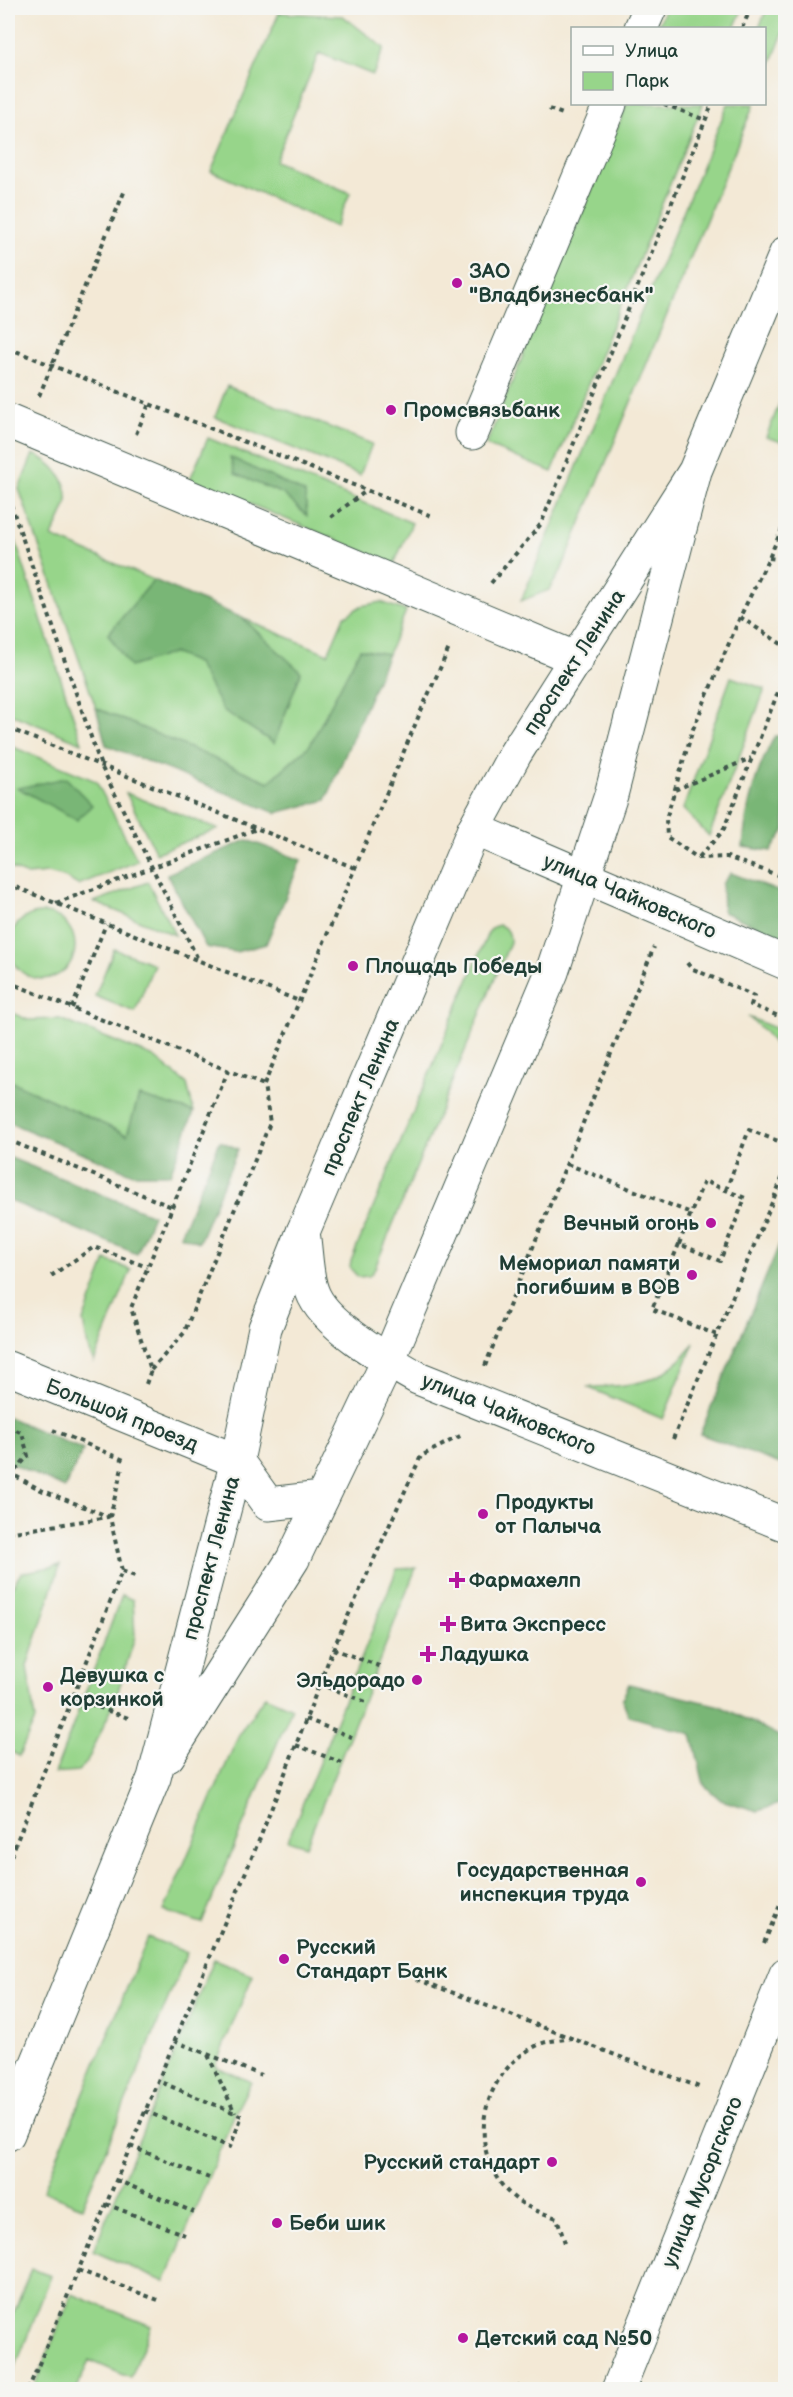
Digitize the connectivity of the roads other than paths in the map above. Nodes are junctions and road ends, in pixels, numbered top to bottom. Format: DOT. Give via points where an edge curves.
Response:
graph roads {
  1 [pos="650,8"];
  2 [pos="641,27"];
  3 [pos="610,105"];
  4 [pos="786,253"];
  5 [pos="17,425"];
  6 [pos="472,433"];
  7 [pos="695,471"];
  8 [pos="577,659"];
  9 [pos="474,829"];
  10 [pos="585,877"];
  11 [pos="786,963"];
  12 [pos="303,1232"];
  13 [pos="388,1361"];
  14 [pos="8,1368"];
  15 [pos="237,1461"];
  16 [pos="322,1498"];
  17 [pos="786,1525"];
  18 [pos="154,1778"];
  19 [pos="786,1974"];
  20 [pos="8,2134"];
  21 [pos="618,2390"];
  1 -- 2 [label="main road"];
  3 -- 6 [label="main road"];
  4 -- 7 [label="main road, проспект Ленина"];
  5 -- 8 [label="main road"];
  7 -- 8 [label="main road, проспект Ленина"];
  7 -- 10 [label="main road, проспект Ленина"];
  8 -- 9 [label="main road, проспект Ленина" via="515,754"];
  9 -- 10 [label="main road, улица Чайковского"];
  9 -- 12 [label="main road, проспект Ленина"];
  10 -- 11 [label="main road, улица Чайковского"];
  10 -- 13 [label="main road, проспект Ленина" via="552,972"];
  12 -- 13 [label="main road, улица Чайковского" via="312,1292 326,1314"];
  12 -- 15 [label="main road, проспект Ленина" via="265,1328"];
  13 -- 16 [label="main road, проспект Ленина"];
  13 -- 17 [label="main road, улица Чайковского" via="418,1378"];
  14 -- 15 [label="main road, Большой проезд"];
  15 -- 16 [label="main road" via="268,1504"];
  15 -- 18 [label="main road, проспект Ленина"];
  16 -- 18 [label="main road, проспект Ленина" via="293,1559"];
  18 -- 20 [label="main road, проспект Ленина"];
  19 -- 21 [label="main road, улица Мусоргского"];
}
